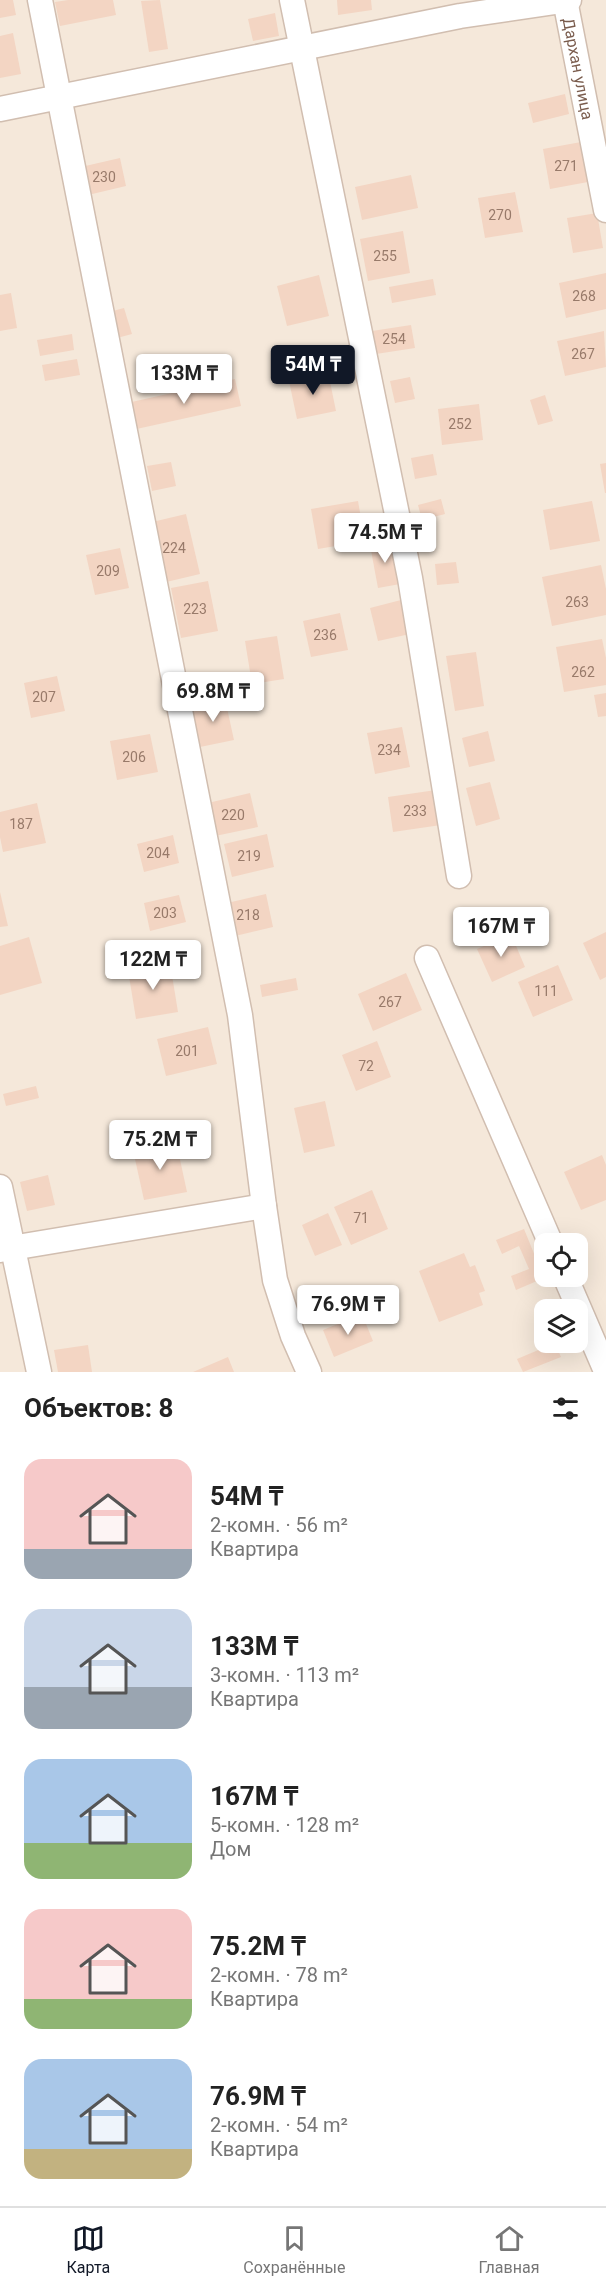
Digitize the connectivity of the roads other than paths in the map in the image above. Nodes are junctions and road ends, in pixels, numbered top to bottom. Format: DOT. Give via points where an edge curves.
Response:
graph roads {
  1 [pos="40,0"];
  2 [pos="292,0"];
  3 [pos="567,0"];
  4 [pos="301,49"];
  5 [pos="59,98"];
  6 [pos="0,110"];
  7 [pos="606,210"];
  8 [pos="459,876"];
  9 [pos="427,958"];
  10 [pos="0,1187"];
  11 [pos="264,1206"];
  12 [pos="546,1233"];
  13 [pos="6,1249"];
  14 [pos="570,1287"];
  15 [pos="606,1371"];
  16 [pos="39,1372"];
  17 [pos="309,1372"];
  1 -- 5 [label="street"];
  2 -- 4 [label="street"];
  3 -- 4 [label="street" via="460,16"];
  3 -- 7 [label="street, Дархан улица"];
  4 -- 5 [label="street"];
  4 -- 8 [label="street" via="410,578"];
  5 -- 6 [label="street"];
  5 -- 11 [label="street" via="240,1015"];
  9 -- 12 [label="street"];
  10 -- 13 [label="street"];
  11 -- 13 [label="street"];
  11 -- 17 [label="street" via="275,1280"];
  13 -- 16 [label="street"];
  14 -- 15 [label="street"];
}
